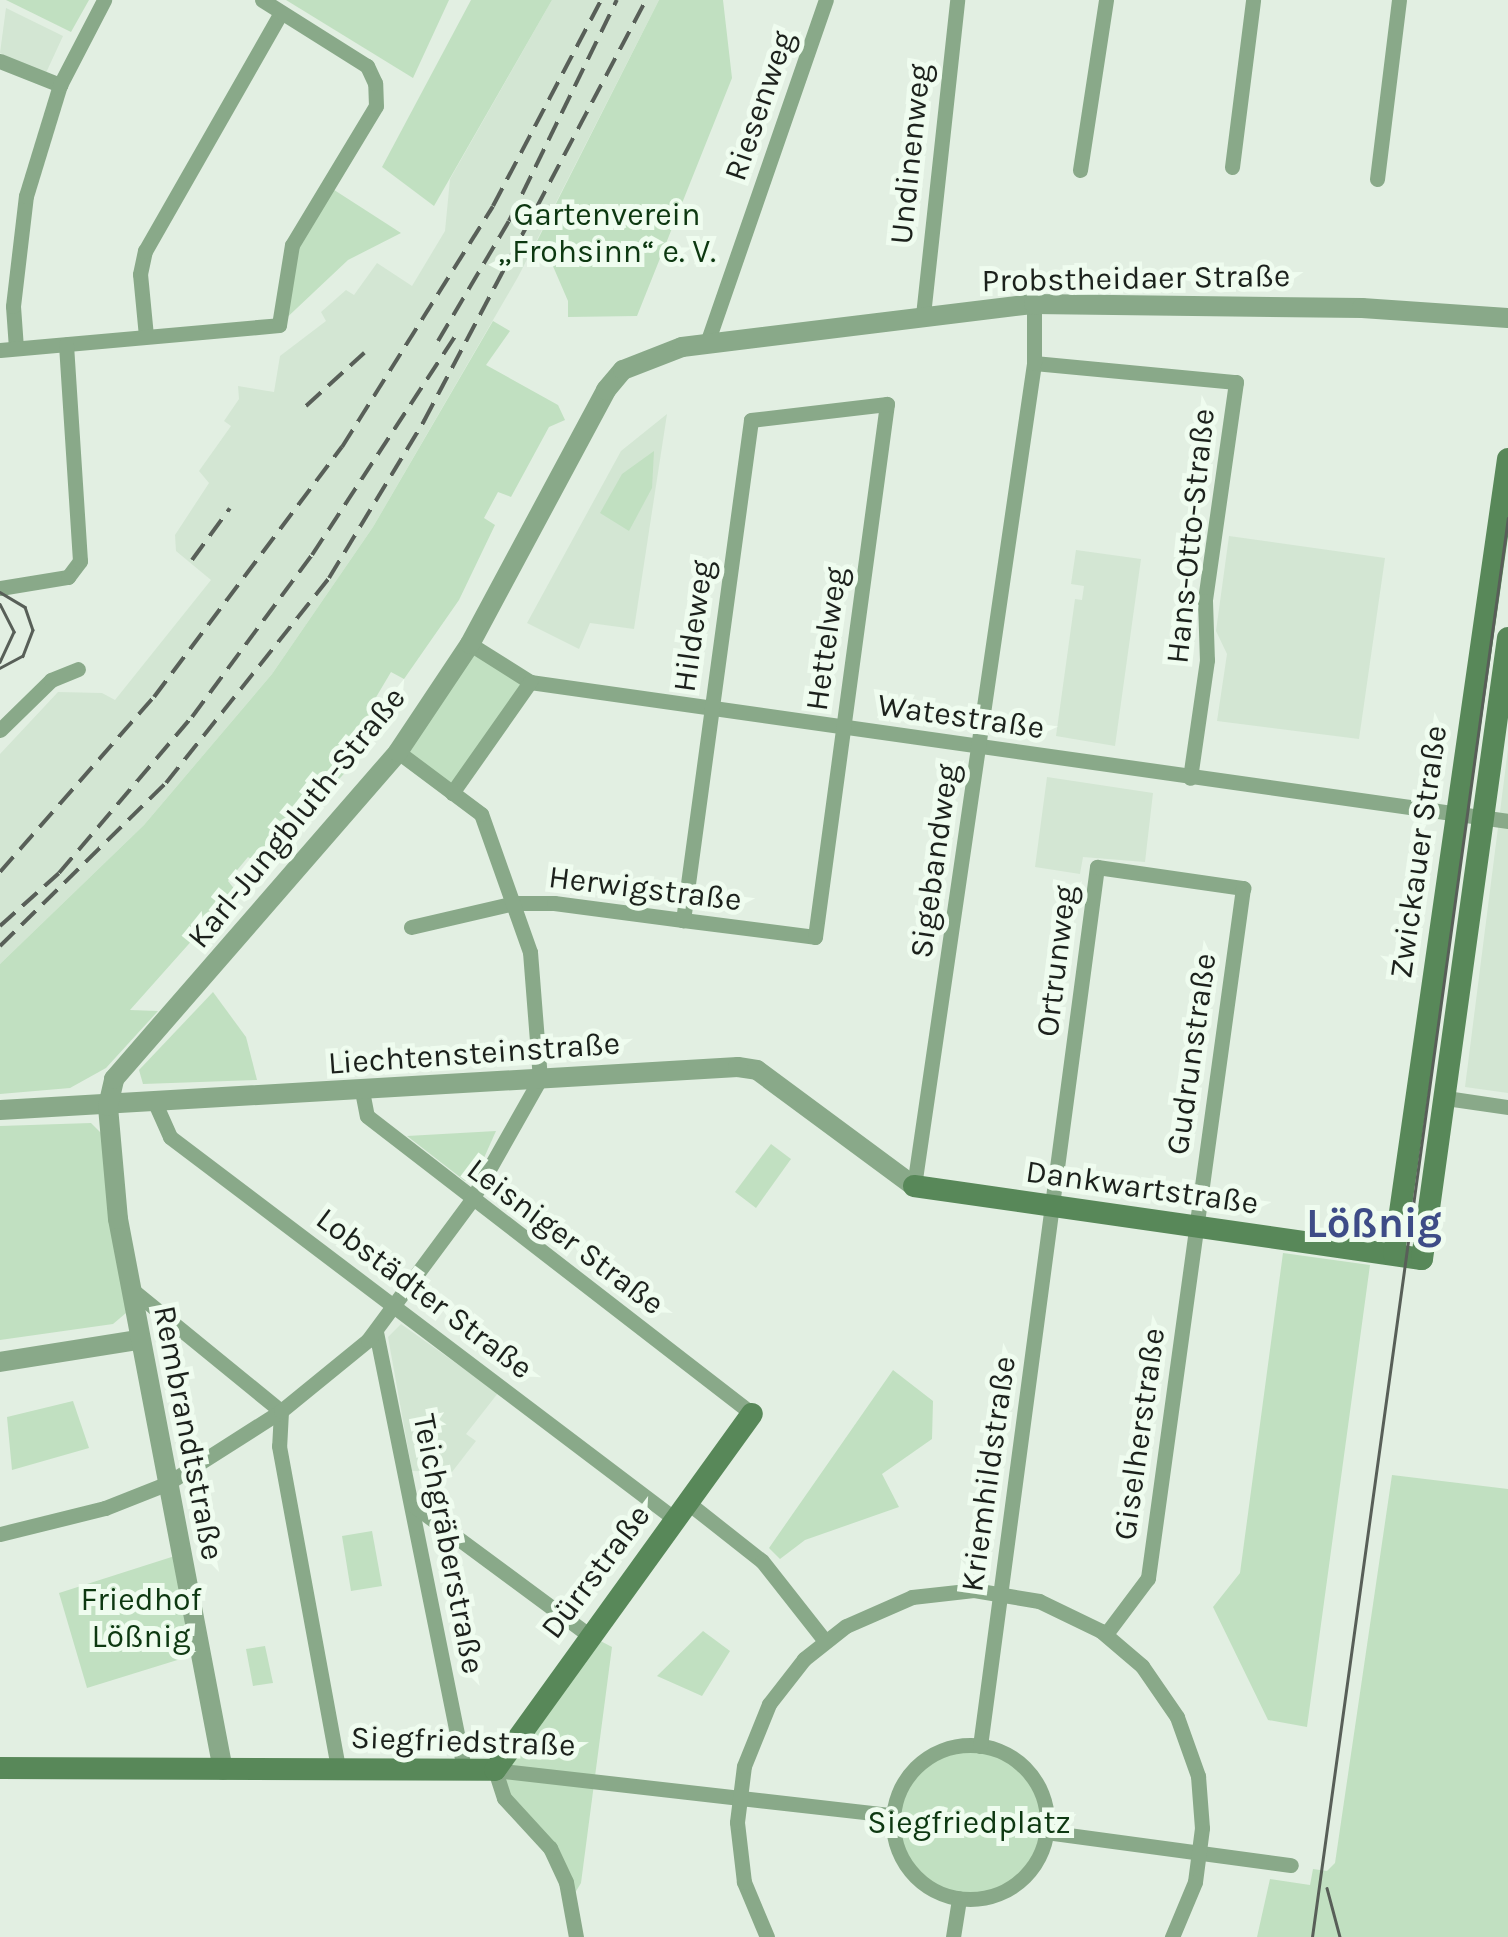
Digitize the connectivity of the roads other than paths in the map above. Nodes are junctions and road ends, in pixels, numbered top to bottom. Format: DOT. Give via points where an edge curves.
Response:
graph roads {
  1 [pos="104,0"];
  2 [pos="262,0"];
  3 [pos="826,0"];
  4 [pos="957,0"];
  5 [pos="1106,0"];
  6 [pos="1252,0"];
  7 [pos="1400,0"];
  8 [pos="281,12"];
  9 [pos="0,60"];
  10 [pos="60,85"];
  11 [pos="1232,167"];
  12 [pos="1080,170"];
  13 [pos="1377,179"];
  14 [pos="1034,304"];
  15 [pos="923,315"];
  16 [pos="1508,318"];
  17 [pos="146,336"];
  18 [pos="707,343"];
  19 [pos="66,344"];
  20 [pos="8,349"];
  21 [pos="648,356"];
  22 [pos="1034,363"];
  23 [pos="831,408"];
  24 [pos="1508,459"];
  25 [pos="0,588"];
  26 [pos="1508,638"];
  27 [pos="470,644"];
  28 [pos="78,669"];
  29 [pos="530,682"];
  30 [pos="710,710"];
  31 [pos="843,728"];
  32 [pos="0,730"];
  33 [pos="978,746"];
  34 [pos="398,752"];
  35 [pos="1190,778"];
  36 [pos="452,793"];
  37 [pos="1455,815"];
  38 [pos="1497,820"];
  39 [pos="1243,888"];
  40 [pos="514,904"];
  41 [pos="682,920"];
  42 [pos="411,927"];
  43 [pos="815,936"];
  44 [pos="540,1079"];
  45 [pos="362,1091"];
  46 [pos="1446,1098"];
  47 [pos="155,1103"];
  48 [pos="108,1106"];
  49 [pos="1508,1107"];
  50 [pos="0,1110"];
  51 [pos="914,1186"];
  52 [pos="471,1202"];
  53 [pos="1052,1208"];
  54 [pos="1196,1227"];
  55 [pos="1394,1254"];
  56 [pos="1422,1259"];
  57 [pos="130,1288"];
  58 [pos="398,1308"];
  59 [pos="376,1332"];
  60 [pos="138,1340"];
  61 [pos="0,1362"];
  62 [pos="281,1411"];
  63 [pos="752,1414"];
  64 [pos="168,1483"];
  65 [pos="413,1504"];
  66 [pos="681,1511"];
  67 [pos="0,1534"];
  68 [pos="1001,1592"];
  69 [pos="1106,1634"];
  70 [pos="589,1635"];
  71 [pos="825,1640"];
  72 [pos="980,1746"];
  73 [pos="0,1768"];
  74 [pos="464,1768"];
  75 [pos="338,1769"];
  76 [pos="223,1770"];
  77 [pos="495,1770"];
  78 [pos="28,1772"];
  79 [pos="0,1779"];
  80 [pos="738,1797"];
  81 [pos="893,1815"];
  82 [pos="1046,1832"];
  83 [pos="1201,1852"];
  84 [pos="1291,1865"];
  85 [pos="959,1898"];
  86 [pos="576,1937"];
  87 [pos="767,1937"];
  88 [pos="954,1937"];
  89 [pos="1172,1937"];
  1 -- 10 [label="street"];
  2 -- 8 [label="street"];
  3 -- 18 [label="street, Riesenweg"];
  4 -- 15 [label="street, Undinenweg"];
  5 -- 12 [label="street"];
  6 -- 11 [label="street"];
  7 -- 13 [label="street"];
  8 -- 17 [label="street" via="145,251"];
  8 -- 17 [label="street" via="366,66 376,106 292,245 279,326"];
  9 -- 10 [label="street"];
  10 -- 20 [label="street" via="26,196"];
  14 -- 15 [label="street, Probstheidaer Straße"];
  14 -- 16 [label="street, Probstheidaer Straße" via="1362,308"];
  14 -- 22 [label="street, Sigebandweg"];
  15 -- 18 [label="street, Probstheidaer Straße"];
  17 -- 19 [label="street"];
  18 -- 21 [label="street, Probstheidaer Straße"];
  19 -- 20 [label="street"];
  19 -- 25 [label="street" via="80,561 68,577"];
  21 -- 27 [label="street, Karl-Jungbluth-Straße" via="606,390"];
  22 -- 33 [label="street, Sigebandweg"];
  22 -- 35 [label="street, Hans-Otto-Straße" via="1236,382 1205,601 1206,660"];
  23 -- 30 [label="street, Hildeweg" via="751,420"];
  23 -- 31 [label="street, Hettelweg" via="887,404"];
  24 -- 37 [label="main road, Zwickauer Straße"];
  26 -- 38 [label="main road, Zwickauer Straße"];
  27 -- 29 [label="street, Watestraße"];
  27 -- 34 [label="street, Karl-Jungbluth-Straße"];
  28 -- 32 [label="street" via="51,680"];
  29 -- 30 [label="street, Watestraße"];
  29 -- 36 [label="street"];
  30 -- 31 [label="street, Watestraße"];
  30 -- 41 [label="street, Hildeweg"];
  31 -- 33 [label="street, Watestraße"];
  31 -- 43 [label="street, Hettelweg"];
  33 -- 35 [label="street, Watestraße"];
  33 -- 51 [label="street, Sigebandweg"];
  34 -- 36 [label="street"];
  34 -- 48 [label="street, Karl-Jungbluth-Straße" via="121,1067"];
  35 -- 37 [label="street, Watestraße"];
  36 -- 40 [label="street" via="481,814"];
  37 -- 38 [label="street, Watestraße"];
  37 -- 55 [label="main road, Zwickauer Straße"];
  38 -- 46 [label="main road, Zwickauer Straße"];
  39 -- 53 [label="street, Ortrunweg" via="1097,867"];
  39 -- 54 [label="street, Gudrunstraße"];
  40 -- 41 [label="street, Herwigstraße"];
  40 -- 42 [label="street, Herwigstraße"];
  40 -- 44 [label="street" via="530,952"];
  41 -- 43 [label="street, Herwigstraße"];
  44 -- 45 [label="street, Liechtensteinstraße"];
  44 -- 51 [label="street, Liechtensteinstraße" via="757,1070"];
  44 -- 52 [label="street"];
  45 -- 47 [label="street, Liechtensteinstraße"];
  45 -- 52 [label="street, Leisniger Straße" via="367,1116"];
  46 -- 49 [label="street"];
  46 -- 56 [label="main road, Zwickauer Straße"];
  47 -- 48 [label="street, Liechtensteinstraße"];
  47 -- 58 [label="street, Lobstädter Straße" via="170,1137"];
  48 -- 50 [label="street, Liechtensteinstraße"];
  48 -- 57 [label="street, Rembrandtstraße"];
  51 -- 53 [label="main road, Dankwartstraße"];
  52 -- 58 [label="street"];
  52 -- 63 [label="street, Leisniger Straße"];
  53 -- 54 [label="main road, Dankwartstraße"];
  53 -- 68 [label="street, Kriemhildstraße"];
  54 -- 55 [label="main road, Dankwartstraße"];
  54 -- 69 [label="street, Giselherstraße" via="1148,1578"];
  55 -- 56 [label="main road, Dankwartstraße"];
  57 -- 60 [label="street, Rembrandtstraße"];
  57 -- 62 [label="street"];
  58 -- 59 [label="street"];
  58 -- 66 [label="street, Lobstädter Straße"];
  59 -- 62 [label="street"];
  59 -- 65 [label="street, Teichgräberstraße"];
  60 -- 61 [label="street"];
  60 -- 64 [label="street, Rembrandtstraße"];
  62 -- 64 [label="street"];
  62 -- 75 [label="street" via="279,1446"];
  63 -- 66 [label="main road, Dürrstraße"];
  64 -- 67 [label="street" via="105,1508"];
  64 -- 76 [label="street, Rembrandtstraße"];
  65 -- 70 [label="street"];
  65 -- 74 [label="street, Teichgräberstraße"];
  66 -- 70 [label="main road, Dürrstraße"];
  66 -- 71 [label="street, Lobstädter Straße" via="762,1561"];
  68 -- 69 [label="street" via="1054,1606"];
  68 -- 71 [label="street" via="912,1597"];
  68 -- 72 [label="street, Kriemhildstraße"];
  69 -- 83 [label="street" via="1142,1666 1177,1717 1200,1784"];
  70 -- 77 [label="main road, Dürrstraße"];
  71 -- 80 [label="street" via="764,1712"];
  72 -- 81 [label="street" via="947,1749 925,1760 903,1784"];
  72 -- 82 [label="street" via="1010,1757 1031,1776 1046,1809"];
  73 -- 78 [label="main road, Siegfriedstraße"];
  74 -- 75 [label="main road, Siegfriedstraße"];
  74 -- 77 [label="main road, Siegfriedstraße"];
  75 -- 76 [label="main road, Siegfriedstraße"];
  76 -- 78 [label="main road, Siegfriedstraße"];
  77 -- 80 [label="street, Siegfriedstraße"];
  77 -- 86 [label="street" via="504,1798 550,1848"];
  78 -- 79 [label="main road, Siegfriedstraße"];
  80 -- 81 [label="street, Siegfriedstraße"];
  80 -- 87 [label="street" via="741,1866"];
  81 -- 85 [label="street" via="906,1866 928,1887"];
  82 -- 83 [label="street"];
  82 -- 85 [label="street" via="1034,1864 1015,1884 984,1898"];
  83 -- 84 [label="street"];
  83 -- 89 [label="street"];
  85 -- 88 [label="street"];
}
